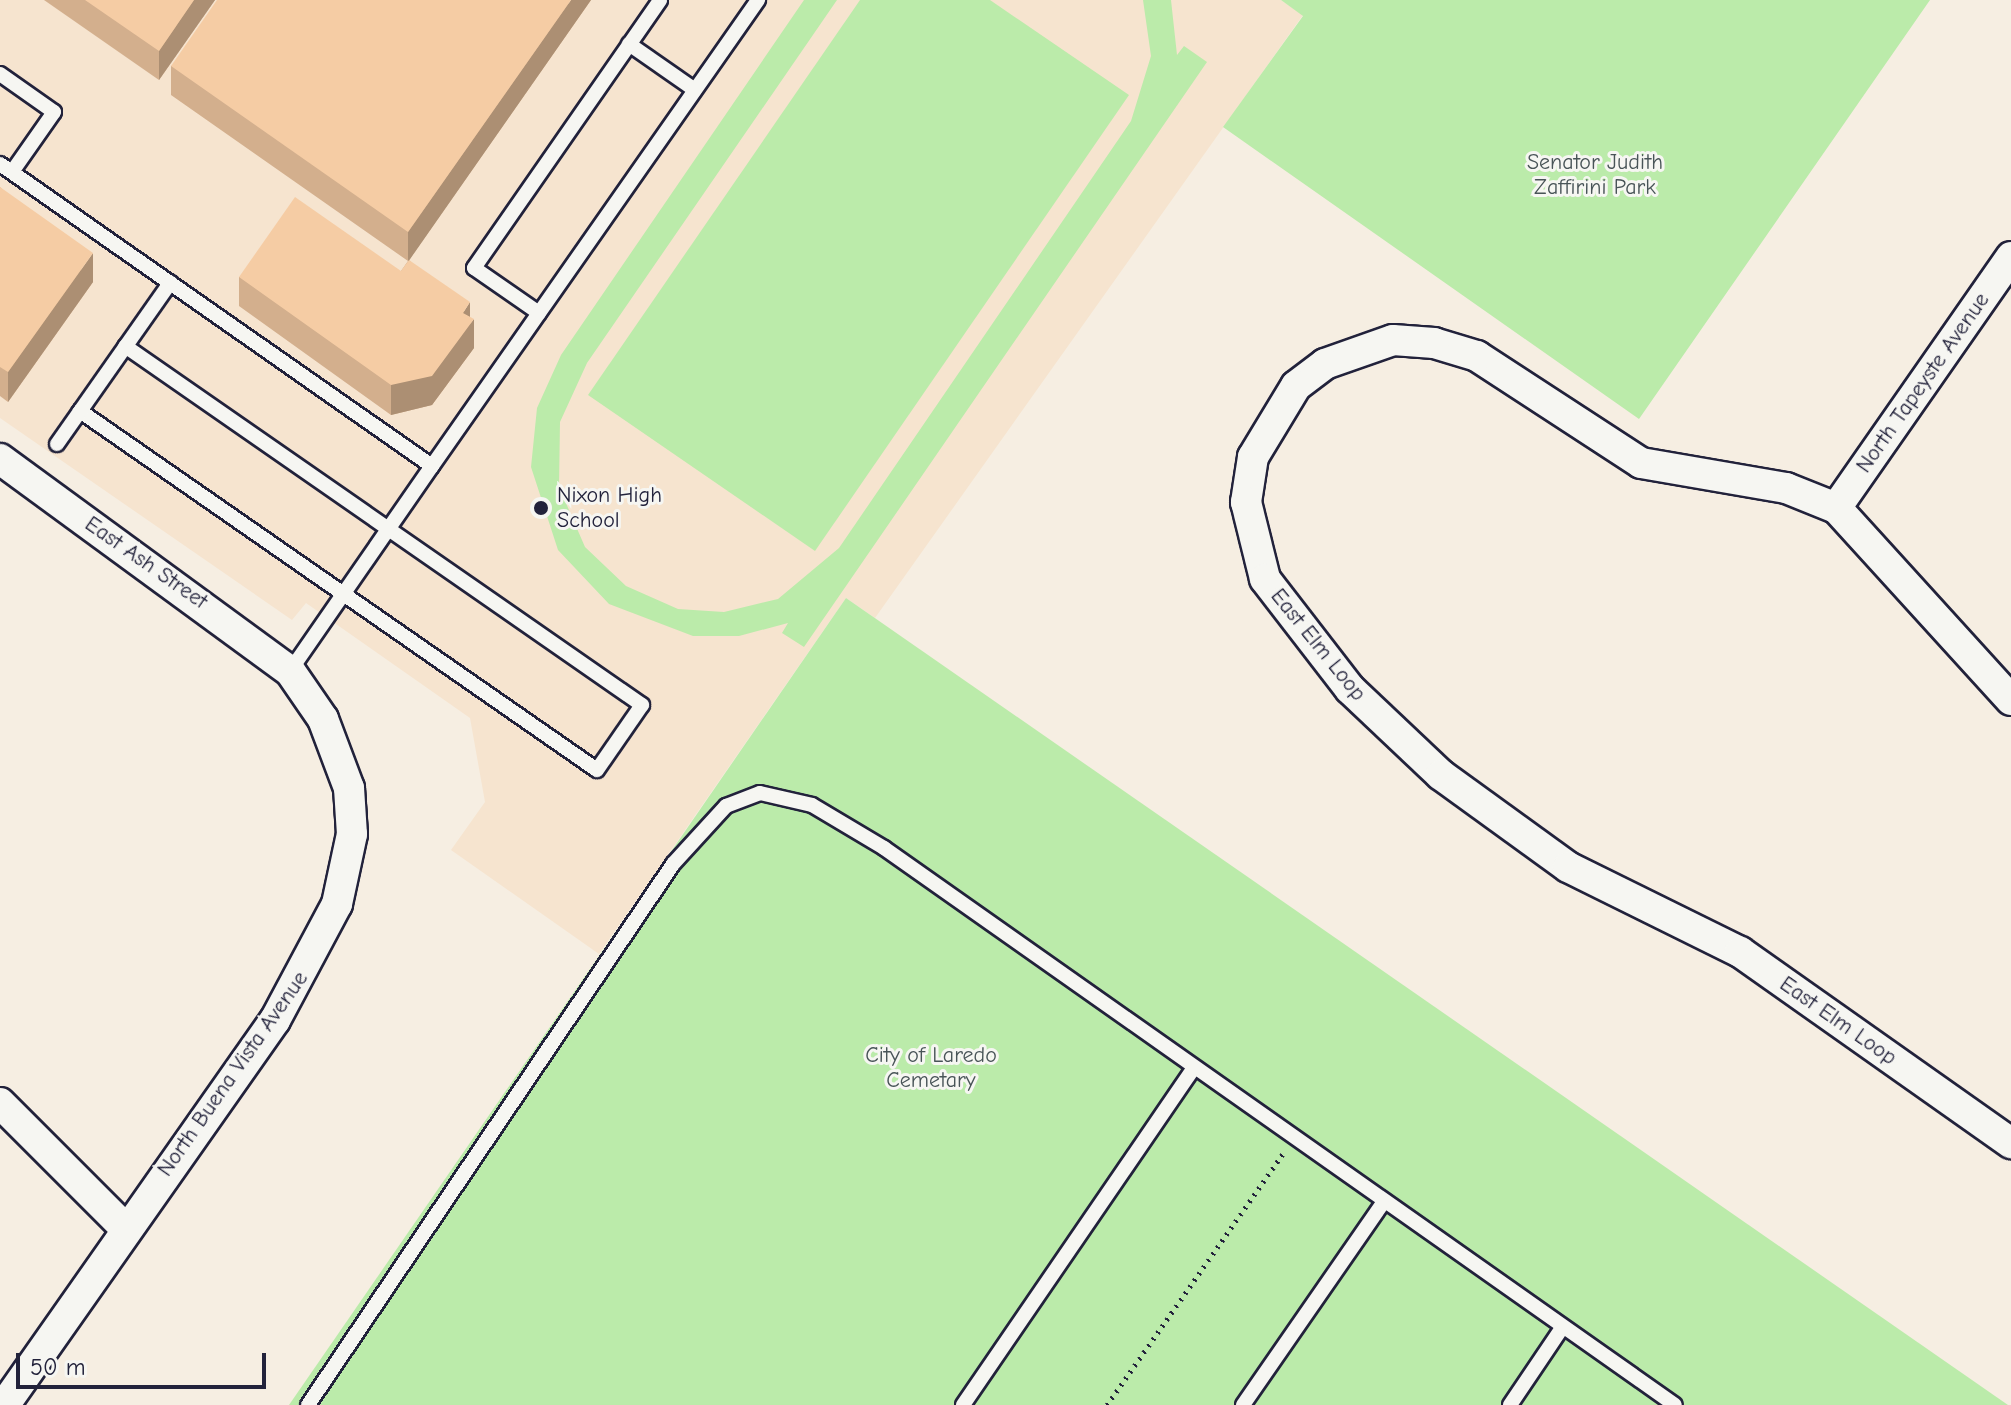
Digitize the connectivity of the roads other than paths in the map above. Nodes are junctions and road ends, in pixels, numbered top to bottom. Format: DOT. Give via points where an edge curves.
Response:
graph roads {
  1 [pos="660,0"];
  2 [pos="758,0"];
  3 [pos="629,44"];
  4 [pos="0,74"];
  5 [pos="695,90"];
  6 [pos="6,168"];
  7 [pos="2011,257"];
  8 [pos="170,283"];
  9 [pos="539,313"];
  10 [pos="125,346"];
  11 [pos="80,411"];
  12 [pos="57,444"];
  13 [pos="0,459"];
  14 [pos="432,466"];
  15 [pos="1836,508"];
  16 [pos="389,529"];
  17 [pos="343,594"];
  18 [pos="290,671"];
  19 [pos="2011,700"];
  20 [pos="1193,1069"];
  21 [pos="0,1103"];
  22 [pos="2011,1143"];
  23 [pos="1382,1204"];
  24 [pos="124,1227"];
  25 [pos="1562,1328"];
  26 [pos="4,1405"];
  27 [pos="308,1405"];
  28 [pos="963,1405"];
  29 [pos="1243,1405"];
  30 [pos="1510,1405"];
  31 [pos="1675,1405"];
  1 -- 3 [label="lane"];
  2 -- 5 [label="lane"];
  3 -- 5 [label="lane"];
  3 -- 9 [label="lane" via="474,268"];
  4 -- 6 [label="lane" via="54,112"];
  5 -- 9 [label="lane"];
  6 -- 8 [label="lane"];
  7 -- 15 [label="street, North Tapeyste Avenue"];
  8 -- 10 [label="lane"];
  8 -- 14 [label="lane"];
  9 -- 14 [label="lane"];
  10 -- 11 [label="lane"];
  10 -- 16 [label="lane"];
  11 -- 12 [label="lane"];
  11 -- 17 [label="lane"];
  13 -- 18 [label="street, East Ash Street"];
  14 -- 16 [label="lane"];
  15 -- 19 [label="street, East Elm Loop"];
  15 -- 22 [label="street, East Elm Loop" via="1786,488 1641,463 1477,356 1393,340 1357,349 1296,386 1253,457 1246,502 1250,542 1291,620 1441,775 1568,867 1740,952"];
  16 -- 17 [label="lane"];
  16 -- 17 [label="lane" via="642,705 597,770"];
  17 -- 18 [label="lane"];
  18 -- 24 [label="street, North Buena Vista Avenue" via="323,719 349,788 352,834 337,904 275,1020"];
  20 -- 23 [label="lane"];
  20 -- 27 [label="lane" via="812,805 760,793 726,806 673,864"];
  20 -- 28 [label="lane"];
  21 -- 24 [label="street"];
  23 -- 25 [label="lane"];
  23 -- 29 [label="lane"];
  24 -- 26 [label="street, North Buena Vista Avenue"];
  25 -- 30 [label="lane"];
  25 -- 31 [label="lane"];
}
